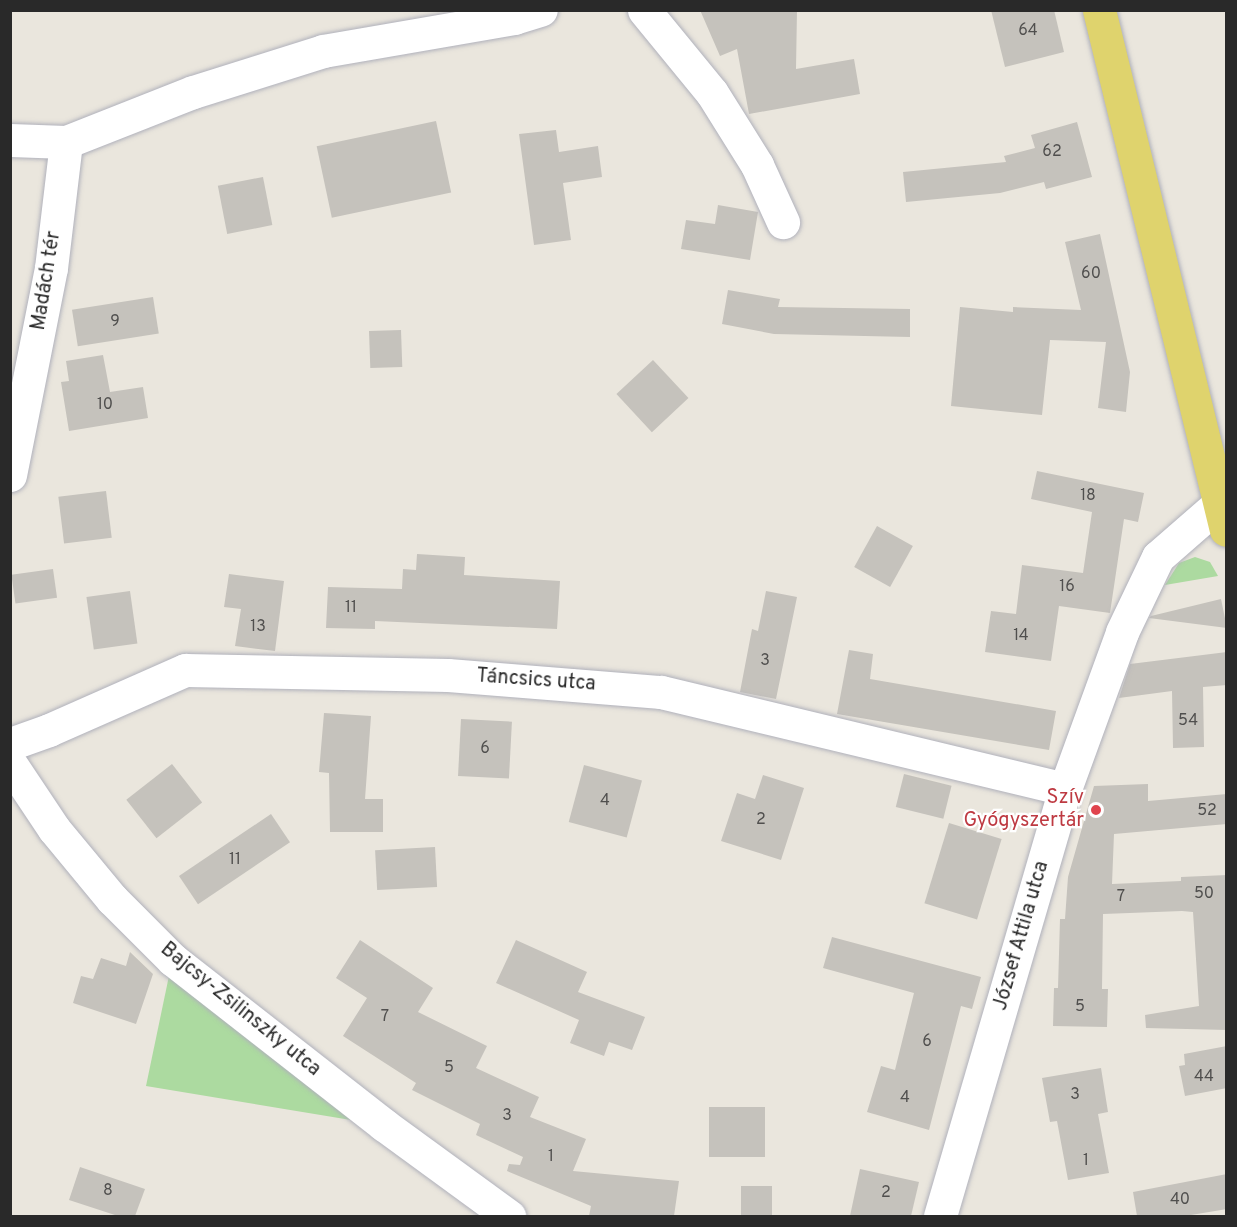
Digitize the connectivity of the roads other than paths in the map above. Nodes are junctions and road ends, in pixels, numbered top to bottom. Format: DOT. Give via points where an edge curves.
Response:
graph roads {
  1 [pos="541,10"];
  2 [pos="644,10"];
  3 [pos="1099,10"];
  4 [pos="10,140"];
  5 [pos="66,142"];
  6 [pos="783,222"];
  7 [pos="10,475"];
  8 [pos="1223,517"];
  9 [pos="10,744"];
  10 [pos="10,763"];
  11 [pos="1065,789"];
  12 [pos="951,1209"];
  13 [pos="509,1216"];
  1 -- 5 [label="street" via="323,51 193,92"];
  2 -- 6 [label="street" via="712,93 757,165"];
  3 -- 8 [label="main road"];
  4 -- 5 [label="street"];
  5 -- 7 [label="street, Madách tér" via="51,268"];
  8 -- 11 [label="street, József Attila utca" via="1158,557 1122,632"];
  9 -- 11 [label="street, Táncsics utca" via="185,670 448,675 661,692"];
  10 -- 13 [label="street, Bajcsy-Zsilinszky utca" via="54,829 112,899 173,960 384,1125"];
  11 -- 12 [label="street, József Attila utca"];
}
